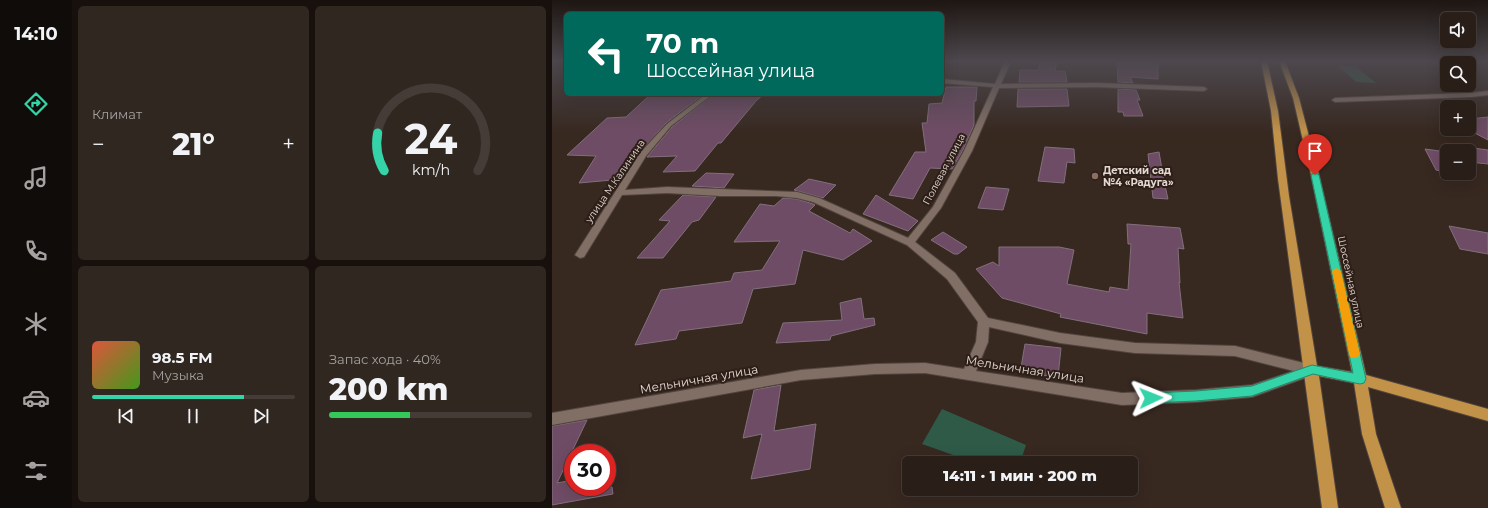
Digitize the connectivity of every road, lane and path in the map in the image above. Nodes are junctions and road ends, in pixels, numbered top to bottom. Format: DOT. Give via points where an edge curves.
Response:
graph roads {
  1 [pos="983,85"];
  2 [pos="1270,85"];
  3 [pos="1291,85"];
  4 [pos="997,86"];
  5 [pos="1204,89"];
  6 [pos="1488,93"];
  7 [pos="1471,95"];
  8 [pos="707,96"];
  9 [pos="1335,100"];
  10 [pos="1488,101"];
  11 [pos="618,193"];
  12 [pos="910,243"];
  13 [pos="580,255"];
  14 [pos="984,321"];
  15 [pos="1312,370"];
  16 [pos="968,374"];
  17 [pos="1360,379"];
  18 [pos="1488,415"];
  19 [pos="552,419"];
  20 [pos="1330,508"];
  21 [pos="1393,508"];
  1 -- 4 [label="street"];
  2 -- 15 [label="main road"];
  3 -- 17 [label="main road, Шоссейная улица" via="1315,175"];
  4 -- 5 [label="street" via="1097,85"];
  4 -- 12 [label="street, Полевая улица" via="968,151 937,208"];
  6 -- 7 [label="street"];
  7 -- 9 [label="street"];
  7 -- 10 [label="street"];
  8 -- 11 [label="street, улица М.Калинина" via="669,125 643,155"];
  11 -- 12 [label="street" via="667,190 797,195 836,208"];
  11 -- 13 [label="street, улица М.Калинина"];
  12 -- 14 [label="street" via="951,276"];
  14 -- 15 [label="street" via="1060,338 1136,348 1235,351"];
  14 -- 16 [label="street" via="982,342"];
  15 -- 16 [label="street, Мельничная улица" via="1252,391 1122,399"];
  15 -- 17 [label="main road, Мельничная улица"];
  15 -- 20 [label="main road"];
  16 -- 19 [label="street, Мельничная улица" via="918,368 801,375"];
  17 -- 18 [label="main road, Мельничная улица"];
  17 -- 21 [label="main road, Шоссейная улица" via="1370,434"];
}
